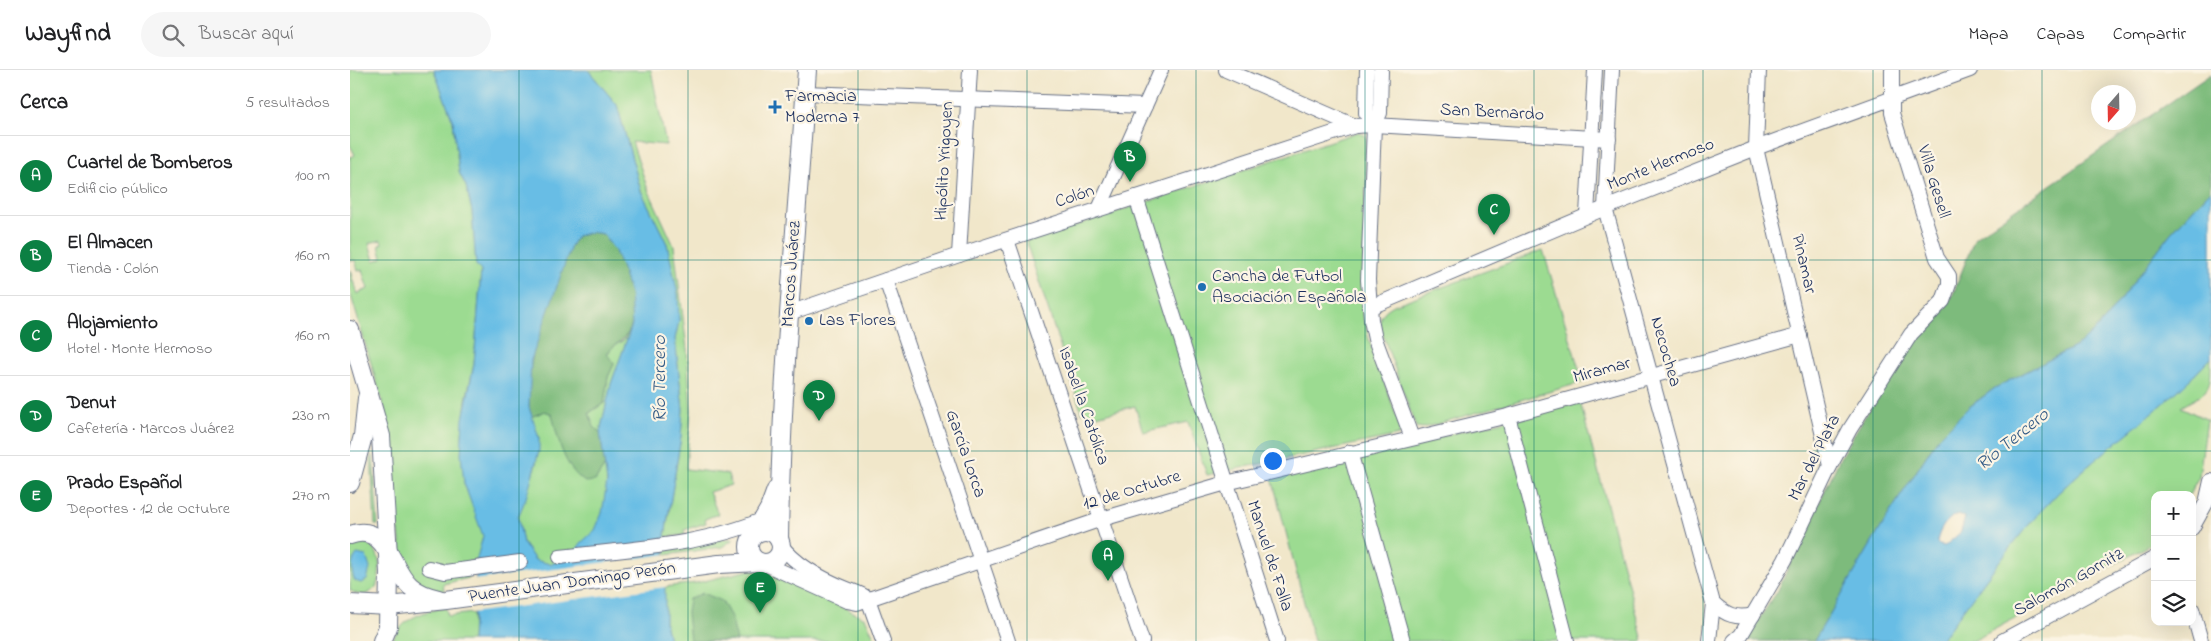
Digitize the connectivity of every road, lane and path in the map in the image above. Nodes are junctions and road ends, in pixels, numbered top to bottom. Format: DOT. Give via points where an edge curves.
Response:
graph roads {
  1 [pos="807,70"];
  2 [pos="970,70"];
  3 [pos="1161,70"];
  4 [pos="1226,70"];
  5 [pos="1367,70"];
  6 [pos="1381,70"];
  7 [pos="1595,70"];
  8 [pos="1612,70"];
  9 [pos="1759,70"];
  10 [pos="1892,70"];
  11 [pos="1970,70"];
  12 [pos="805,93"];
  13 [pos="968,100"];
  14 [pos="1890,100"];
  15 [pos="1145,106"];
  16 [pos="1374,125"];
  17 [pos="1354,126"];
  18 [pos="1591,138"];
  19 [pos="1608,139"];
  20 [pos="1756,148"];
  21 [pos="1136,197"];
  22 [pos="1605,208"];
  23 [pos="1099,209"];
  24 [pos="1587,215"];
  25 [pos="1007,240"];
  26 [pos="959,255"];
  27 [pos="886,280"];
  28 [pos="1943,301"];
  29 [pos="1371,307"];
  30 [pos="790,314"];
  31 [pos="350,330"];
  32 [pos="1800,335"];
  33 [pos="1652,376"];
  34 [pos="367,390"];
  35 [pos="1508,416"];
  36 [pos="1412,438"];
  37 [pos="1350,452"];
  38 [pos="1830,466"];
  39 [pos="780,478"];
  40 [pos="2211,482"];
  41 [pos="350,483"];
  42 [pos="1226,483"];
  43 [pos="764,519"];
  44 [pos="1102,519"];
  45 [pos="2196,521"];
  46 [pos="350,535"];
  47 [pos="753,537"];
  48 [pos="780,542"];
  49 [pos="388,550"];
  50 [pos="560,558"];
  51 [pos="981,560"];
  52 [pos="2151,560"];
  53 [pos="520,562"];
  54 [pos="761,562"];
  55 [pos="719,564"];
  56 [pos="429,568"];
  57 [pos="868,599"];
  58 [pos="446,600"];
  59 [pos="1714,603"];
  60 [pos="350,604"];
  61 [pos="389,606"];
  62 [pos="1753,615"];
  63 [pos="2196,623"];
  64 [pos="385,634"];
  65 [pos="883,641"];
  66 [pos="1008,641"];
  67 [pos="1142,641"];
  68 [pos="1277,641"];
  69 [pos="1403,641"];
  70 [pos="1567,641"];
  71 [pos="1709,641"];
  72 [pos="1734,641"];
  73 [pos="2002,641"];
  74 [pos="2201,641"];
  1 -- 12 [label="main road, Marcos Juárez"];
  2 -- 13 [label="street, Hipólito Yrigoyen"];
  3 -- 15 [label="street"];
  4 -- 17 [label="street"];
  5 -- 16 [label="street" via="1366,113"];
  6 -- 16 [label="street" via="1380,114"];
  7 -- 18 [label="street"];
  8 -- 19 [label="street, Necochea"];
  9 -- 20 [label="street, Pinamar"];
  10 -- 14 [label="street, Villa Gesell"];
  11 -- 14 [label="street, Monte Hermoso"];
  12 -- 13 [label="street"];
  12 -- 30 [label="main road, Marcos Juárez"];
  13 -- 15 [label="street"];
  13 -- 26 [label="street, Hipólito Yrigoyen"];
  14 -- 20 [label="street, Monte Hermoso"];
  14 -- 28 [label="street, Villa Gesell" via="1937,258 1949,276"];
  15 -- 23 [label="street"];
  16 -- 17 [label="street, Colón"];
  16 -- 18 [label="street, San Bernardo"];
  16 -- 29 [label="street" via="1368,280"];
  17 -- 21 [label="street, Colón"];
  18 -- 19 [label="street, San Bernardo"];
  18 -- 24 [label="street"];
  19 -- 22 [label="street, Necochea"];
  20 -- 22 [label="street, Monte Hermoso"];
  20 -- 32 [label="street, Pinamar"];
  21 -- 23 [label="street, Colón"];
  21 -- 42 [label="street, Manuel de Falla"];
  22 -- 24 [label="street, Monte Hermoso"];
  22 -- 33 [label="street, Necochea"];
  23 -- 25 [label="street, Colón"];
  24 -- 29 [label="street, Monte Hermoso"];
  25 -- 26 [label="street, Colón"];
  25 -- 44 [label="street, Isabel la Católica"];
  26 -- 27 [label="street, Colón"];
  27 -- 30 [label="street, Colón"];
  27 -- 51 [label="street, García Lorca"];
  28 -- 38 [label="street, Mar del Plata" via="1911,334 1865,404"];
  29 -- 36 [label="street" via="1376,339"];
  30 -- 39 [label="main road, Marcos Juárez"];
  31 -- 34 [label="main road"];
  32 -- 33 [label="street, Miramar"];
  32 -- 38 [label="street, Pinamar"];
  33 -- 35 [label="street, Miramar"];
  33 -- 59 [label="street, Necochea"];
  34 -- 41 [label="main road" via="363,436"];
  34 -- 49 [label="main road" via="381,436"];
  35 -- 36 [label="street, Miramar"];
  35 -- 70 [label="street"];
  36 -- 37 [label="street, 12 de Octubre"];
  37 -- 42 [label="street, 12 de Octubre"];
  37 -- 69 [label="street"];
  38 -- 62 [label="street, Mar del Plata" via="1785,560"];
  39 -- 43 [label="main road, Marcos Juárez"];
  39 -- 48 [label="main road, Marcos Juárez"];
  40 -- 45 [label="street" via="2206,502"];
  42 -- 44 [label="street, 12 de Octubre"];
  42 -- 68 [label="street, Manuel de Falla"];
  43 -- 47 [label="main road, Marcos Juárez"];
  43 -- 50 [label="street" via="749,526 687,540"];
  44 -- 51 [label="street, 12 de Octubre"];
  44 -- 67 [label="street, Isabel la Católica"];
  46 -- 49 [label="main road" via="371,535"];
  47 -- 48 [label="main road" via="761,532 770,532"];
  47 -- 54 [label="main road" via="750,552"];
  47 -- 55 [label="main road, Marcos Juárez" via="738,553"];
  48 -- 54 [label="main road" via="778,557 771,562"];
  48 -- 57 [label="street" via="799,565 847,589 860,592"];
  49 -- 58 [label="main road" via="397,570 410,586 427,596"];
  49 -- 61 [label="main road"];
  51 -- 57 [label="street, 12 de Octubre"];
  51 -- 66 [label="street, García Lorca"];
  52 -- 73 [label="street, Salomón Gornitz"];
  53 -- 56 [label="street" via="445,572"];
  54 -- 55 [label="main road, Puente Juan Domingo Perón"];
  54 -- 57 [label="street, 12 de Octubre" via="847,601 857,603"];
  55 -- 58 [label="main road, Puente Juan Domingo Perón"];
  57 -- 65 [label="street"];
  58 -- 61 [label="main road"];
  58 -- 64 [label="main road" via="408,612"];
  59 -- 62 [label="street" via="1728,615"];
  59 -- 71 [label="street, Necochea"];
  60 -- 61 [label="main road"];
  61 -- 64 [label="main road"];
  62 -- 72 [label="street, Mar del Plata"];
  63 -- 74 [label="street"];
}
